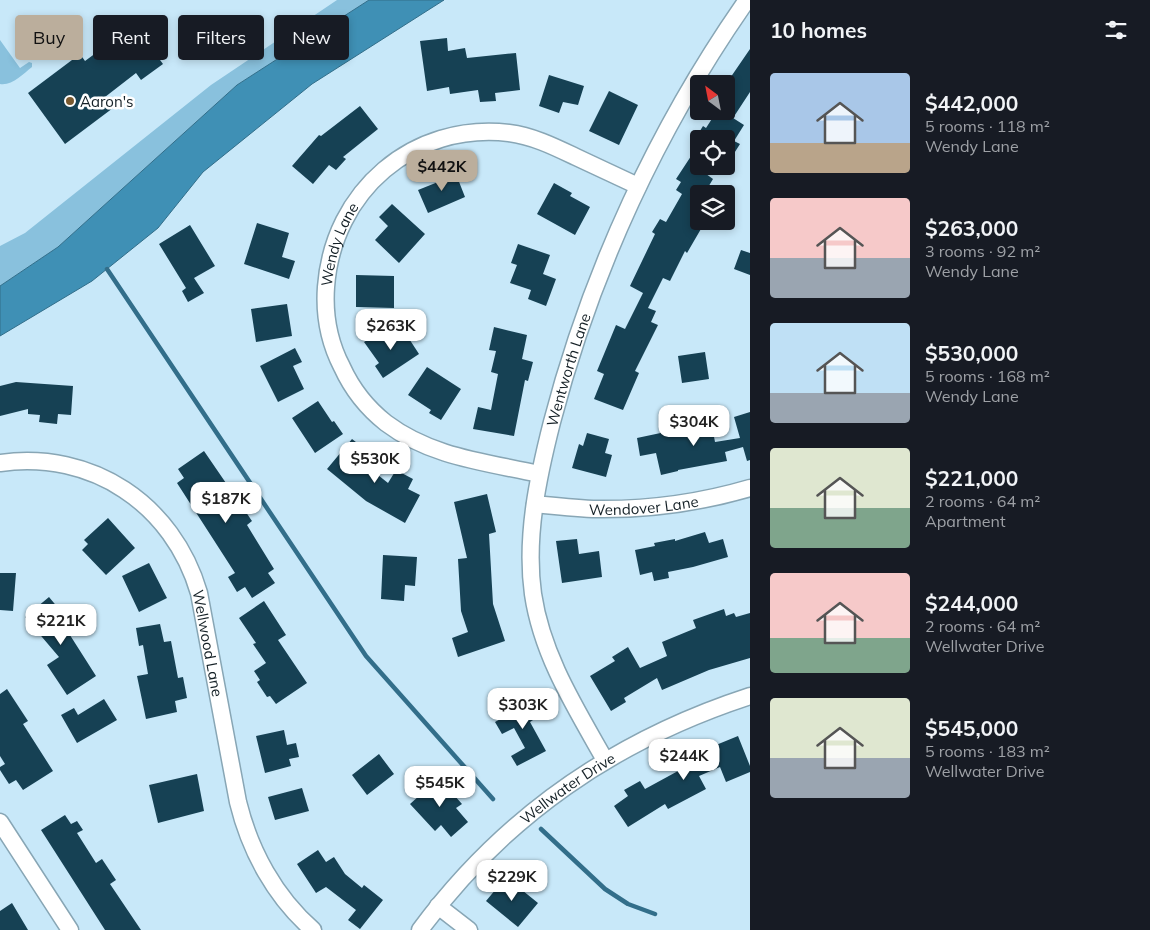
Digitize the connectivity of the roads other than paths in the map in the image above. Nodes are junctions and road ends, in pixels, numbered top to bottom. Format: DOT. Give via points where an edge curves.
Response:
graph roads {
  1 [pos="747,0"];
  2 [pos="638,186"];
  3 [pos="0,463"];
  4 [pos="538,474"];
  5 [pos="750,488"];
  6 [pos="535,504"];
  7 [pos="750,696"];
  8 [pos="606,760"];
  9 [pos="0,822"];
  10 [pos="438,906"];
  11 [pos="70,930"];
  12 [pos="313,930"];
  13 [pos="420,930"];
  14 [pos="469,930"];
  1 -- 2 [label="street, Wentworth Lane" via="703,67"];
  2 -- 4 [label="street, Wentworth Lane" via="596,282 566,367"];
  2 -- 4 [label="street, Wendy Lane" via="536,139 495,132 451,136 418,148 377,176 353,204 338,233 326,279 326,318 339,362 362,400 385,422 428,448"];
  3 -- 12 [label="street, Wellwood Lane" via="43,461 96,475 145,505 177,543 193,572 199,593 238,802 248,834 275,887"];
  4 -- 6 [label="street, Wentworth Lane"];
  5 -- 6 [label="street, Wendover Lane" via="650,507 593,509"];
  6 -- 8 [label="street, Wentworth Lane" via="531,566 538,617 560,678"];
  7 -- 8 [label="street, Wellwater Drive" via="669,726"];
  8 -- 10 [label="street, Wellwater Drive" via="565,787 506,835"];
  9 -- 11 [label="street"];
  10 -- 13 [label="street, Wellwater Drive"];
  10 -- 14 [label="street"];
}
